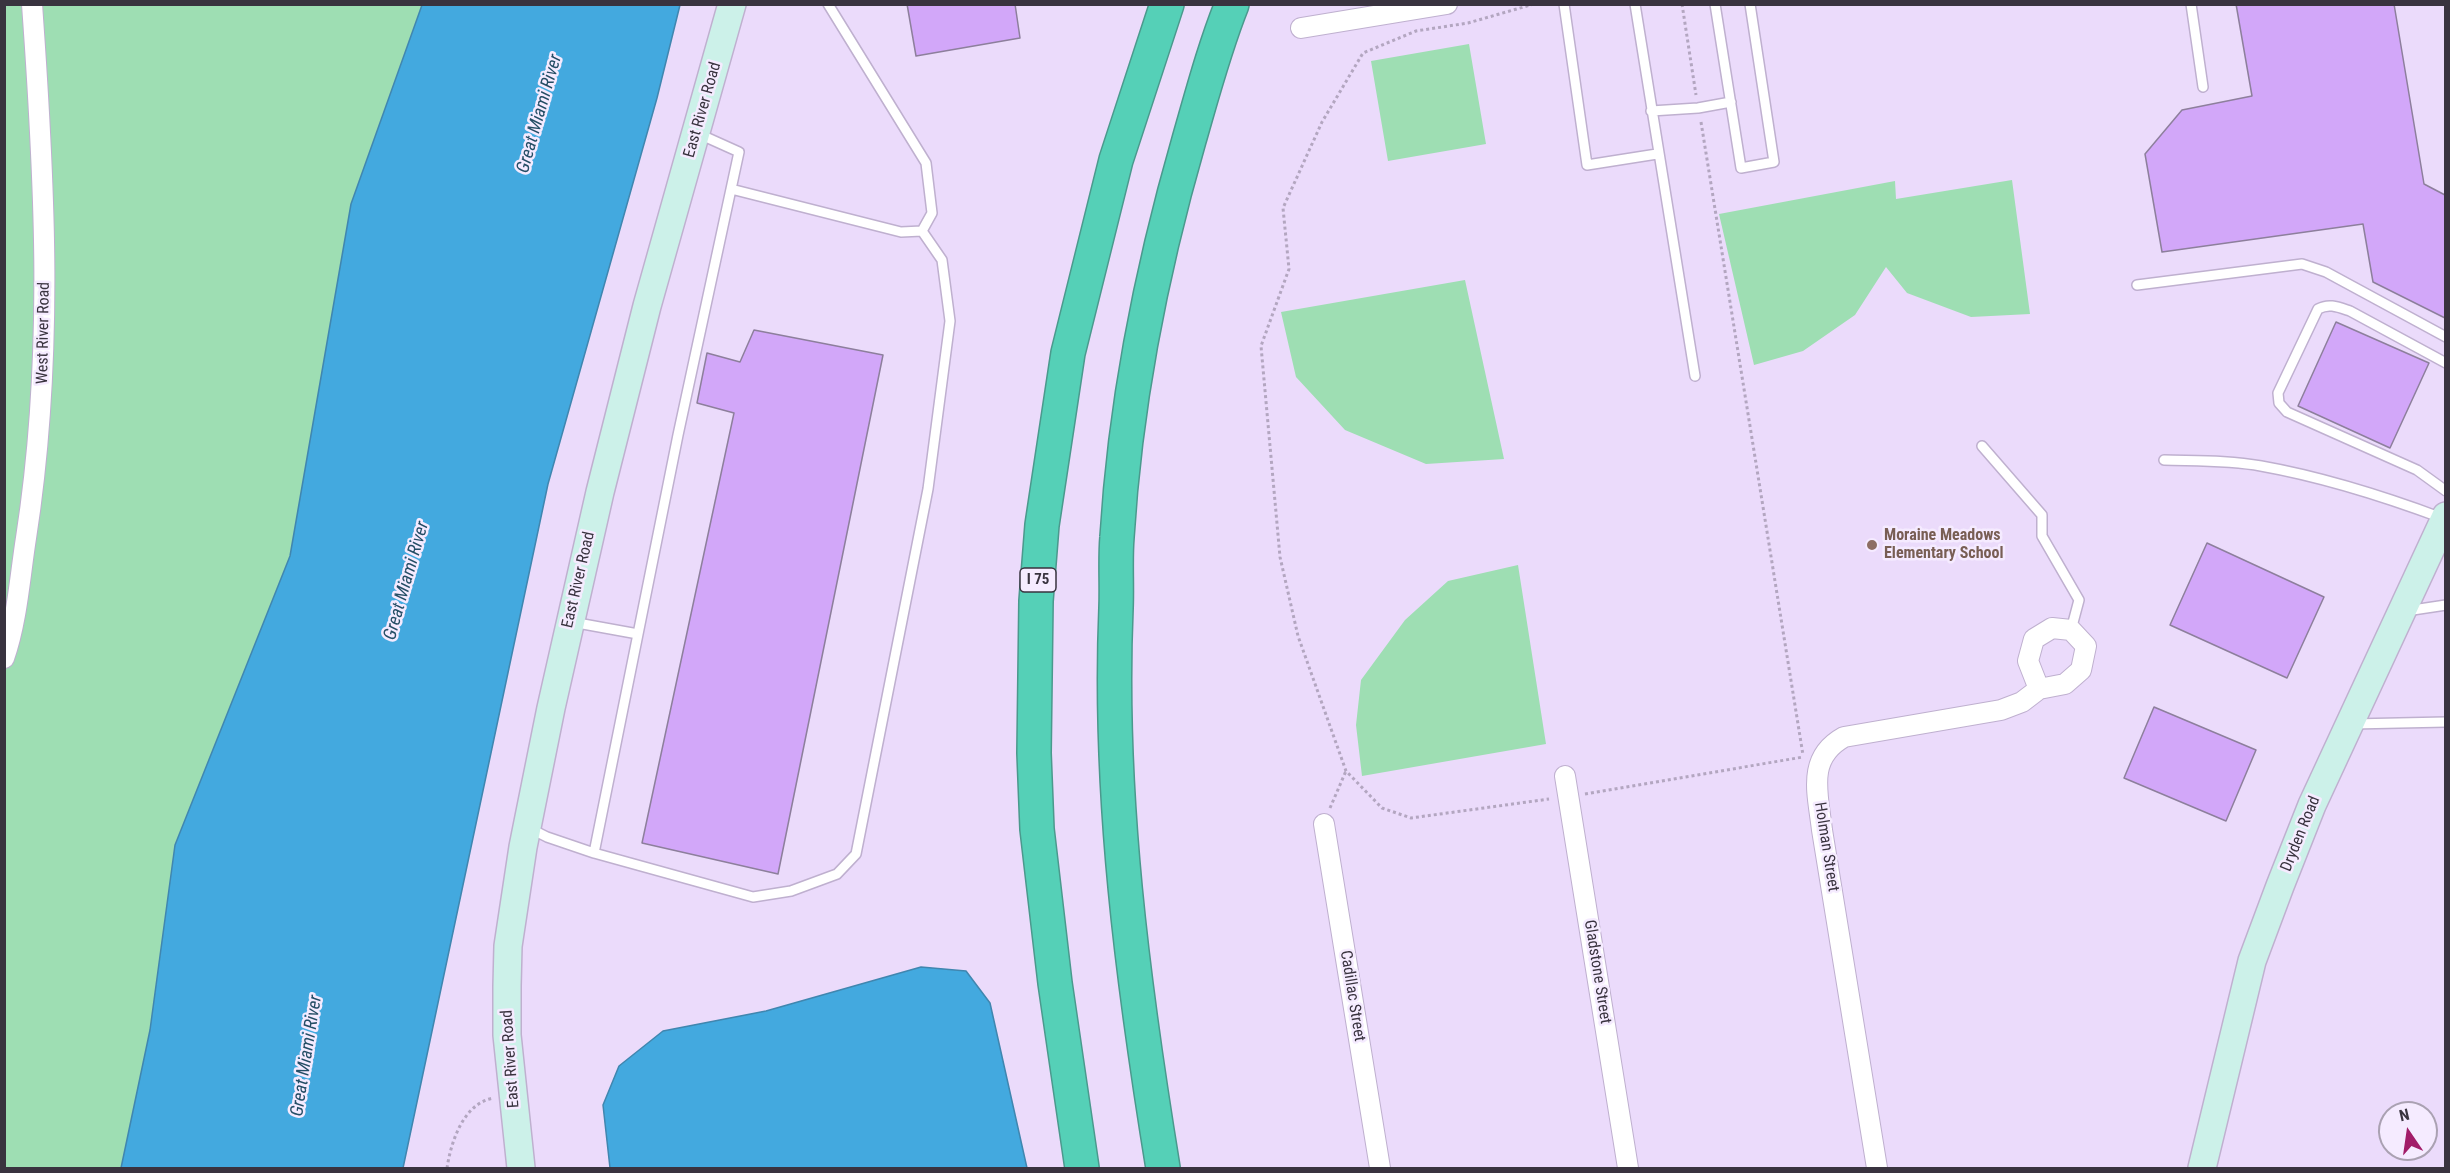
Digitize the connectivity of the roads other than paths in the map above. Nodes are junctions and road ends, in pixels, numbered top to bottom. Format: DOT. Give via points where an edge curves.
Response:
graph roads {
  1 [pos="32,4"];
  2 [pos="732,4"];
  3 [pos="828,4"];
  4 [pos="1167,4"];
  5 [pos="1232,4"];
  6 [pos="1447,4"];
  7 [pos="1564,4"];
  8 [pos="1635,4"];
  9 [pos="1715,4"];
  10 [pos="1750,4"];
  11 [pos="2191,4"];
  12 [pos="1411,7"];
  13 [pos="1301,28"];
  14 [pos="2203,87"];
  15 [pos="1731,102"];
  16 [pos="1651,111"];
  17 [pos="696,134"];
  18 [pos="1658,154"];
  19 [pos="731,189"];
  20 [pos="922,231"];
  21 [pos="2137,285"];
  22 [pos="2445,337"];
  23 [pos="2445,363"];
  24 [pos="1695,376"];
  25 [pos="1982,446"];
  26 [pos="2164,460"];
  27 [pos="2445,491"];
  28 [pos="2445,517"];
  29 [pos="2445,605"];
  30 [pos="2401,612"];
  31 [pos="570,621"];
  32 [pos="2071,630"];
  33 [pos="638,634"];
  34 [pos="4,658"];
  35 [pos="2039,689"];
  36 [pos="2445,722"];
  37 [pos="2349,724"];
  38 [pos="1565,776"];
  39 [pos="1324,824"];
  40 [pos="527,826"];
  41 [pos="594,853"];
  42 [pos="521,1168"];
  43 [pos="1082,1168"];
  44 [pos="1163,1168"];
  45 [pos="1380,1168"];
  46 [pos="1628,1168"];
  47 [pos="1876,1168"];
  48 [pos="2202,1168"];
  1 -- 34 [label="street, West River Road" via="45,210 44,368 34,483"];
  2 -- 17 [label="street, East River Road"];
  3 -- 20 [label="lane" via="926,163 932,213"];
  4 -- 43 [label="highway, I 75" via="1116,160 1068,353 1042,525 1036,601 1037,829"];
  5 -- 44 [label="highway" via="1182,164 1147,310 1117,537 1113,648 1120,819 1127,903"];
  6 -- 12 [label="street"];
  7 -- 18 [label="lane" via="1587,165"];
  8 -- 16 [label="lane"];
  9 -- 15 [label="lane"];
  10 -- 15 [label="lane" via="1774,162 1741,168"];
  11 -- 14 [label="lane"];
  12 -- 13 [label="street"];
  15 -- 16 [label="lane"];
  16 -- 18 [label="lane"];
  17 -- 19 [label="lane" via="739,152"];
  17 -- 31 [label="street, East River Road" via="647,306"];
  18 -- 24 [label="lane"];
  19 -- 20 [label="lane" via="901,231"];
  19 -- 33 [label="lane"];
  20 -- 41 [label="lane" via="942,260 950,321 928,489 856,854 837,874 791,891 753,897"];
  21 -- 22 [label="lane" via="2302,264 2326,272"];
  23 -- 27 [label="lane" via="2349,311 2325,305 2318,309 2278,393 2279,403 2287,412 2417,470"];
  25 -- 32 [label="lane" via="2042,515 2042,536 2079,600"];
  26 -- 28 [label="lane" via="2260,465 2380,494"];
  28 -- 30 [label="street, Dryden Road"];
  29 -- 30 [label="lane"];
  30 -- 37 [label="street, Dryden Road"];
  31 -- 33 [label="lane"];
  31 -- 40 [label="street, East River Road"];
  32 -- 35 [label="street" via="2052,628 2034,639 2028,661"];
  32 -- 35 [label="street" via="2086,646 2080,670 2065,684"];
  33 -- 41 [label="lane"];
  35 -- 47 [label="street, Holman Street" via="2022,702 2001,710 1844,737 1811,760 1817,778"];
  36 -- 37 [label="lane"];
  37 -- 48 [label="street, Dryden Road" via="2312,805 2252,961"];
  38 -- 46 [label="street, Gladstone Street"];
  39 -- 45 [label="street, Cadillac Street"];
  40 -- 41 [label="lane"];
  40 -- 42 [label="street, East River Road" via="508,946 507,1035"];
}
